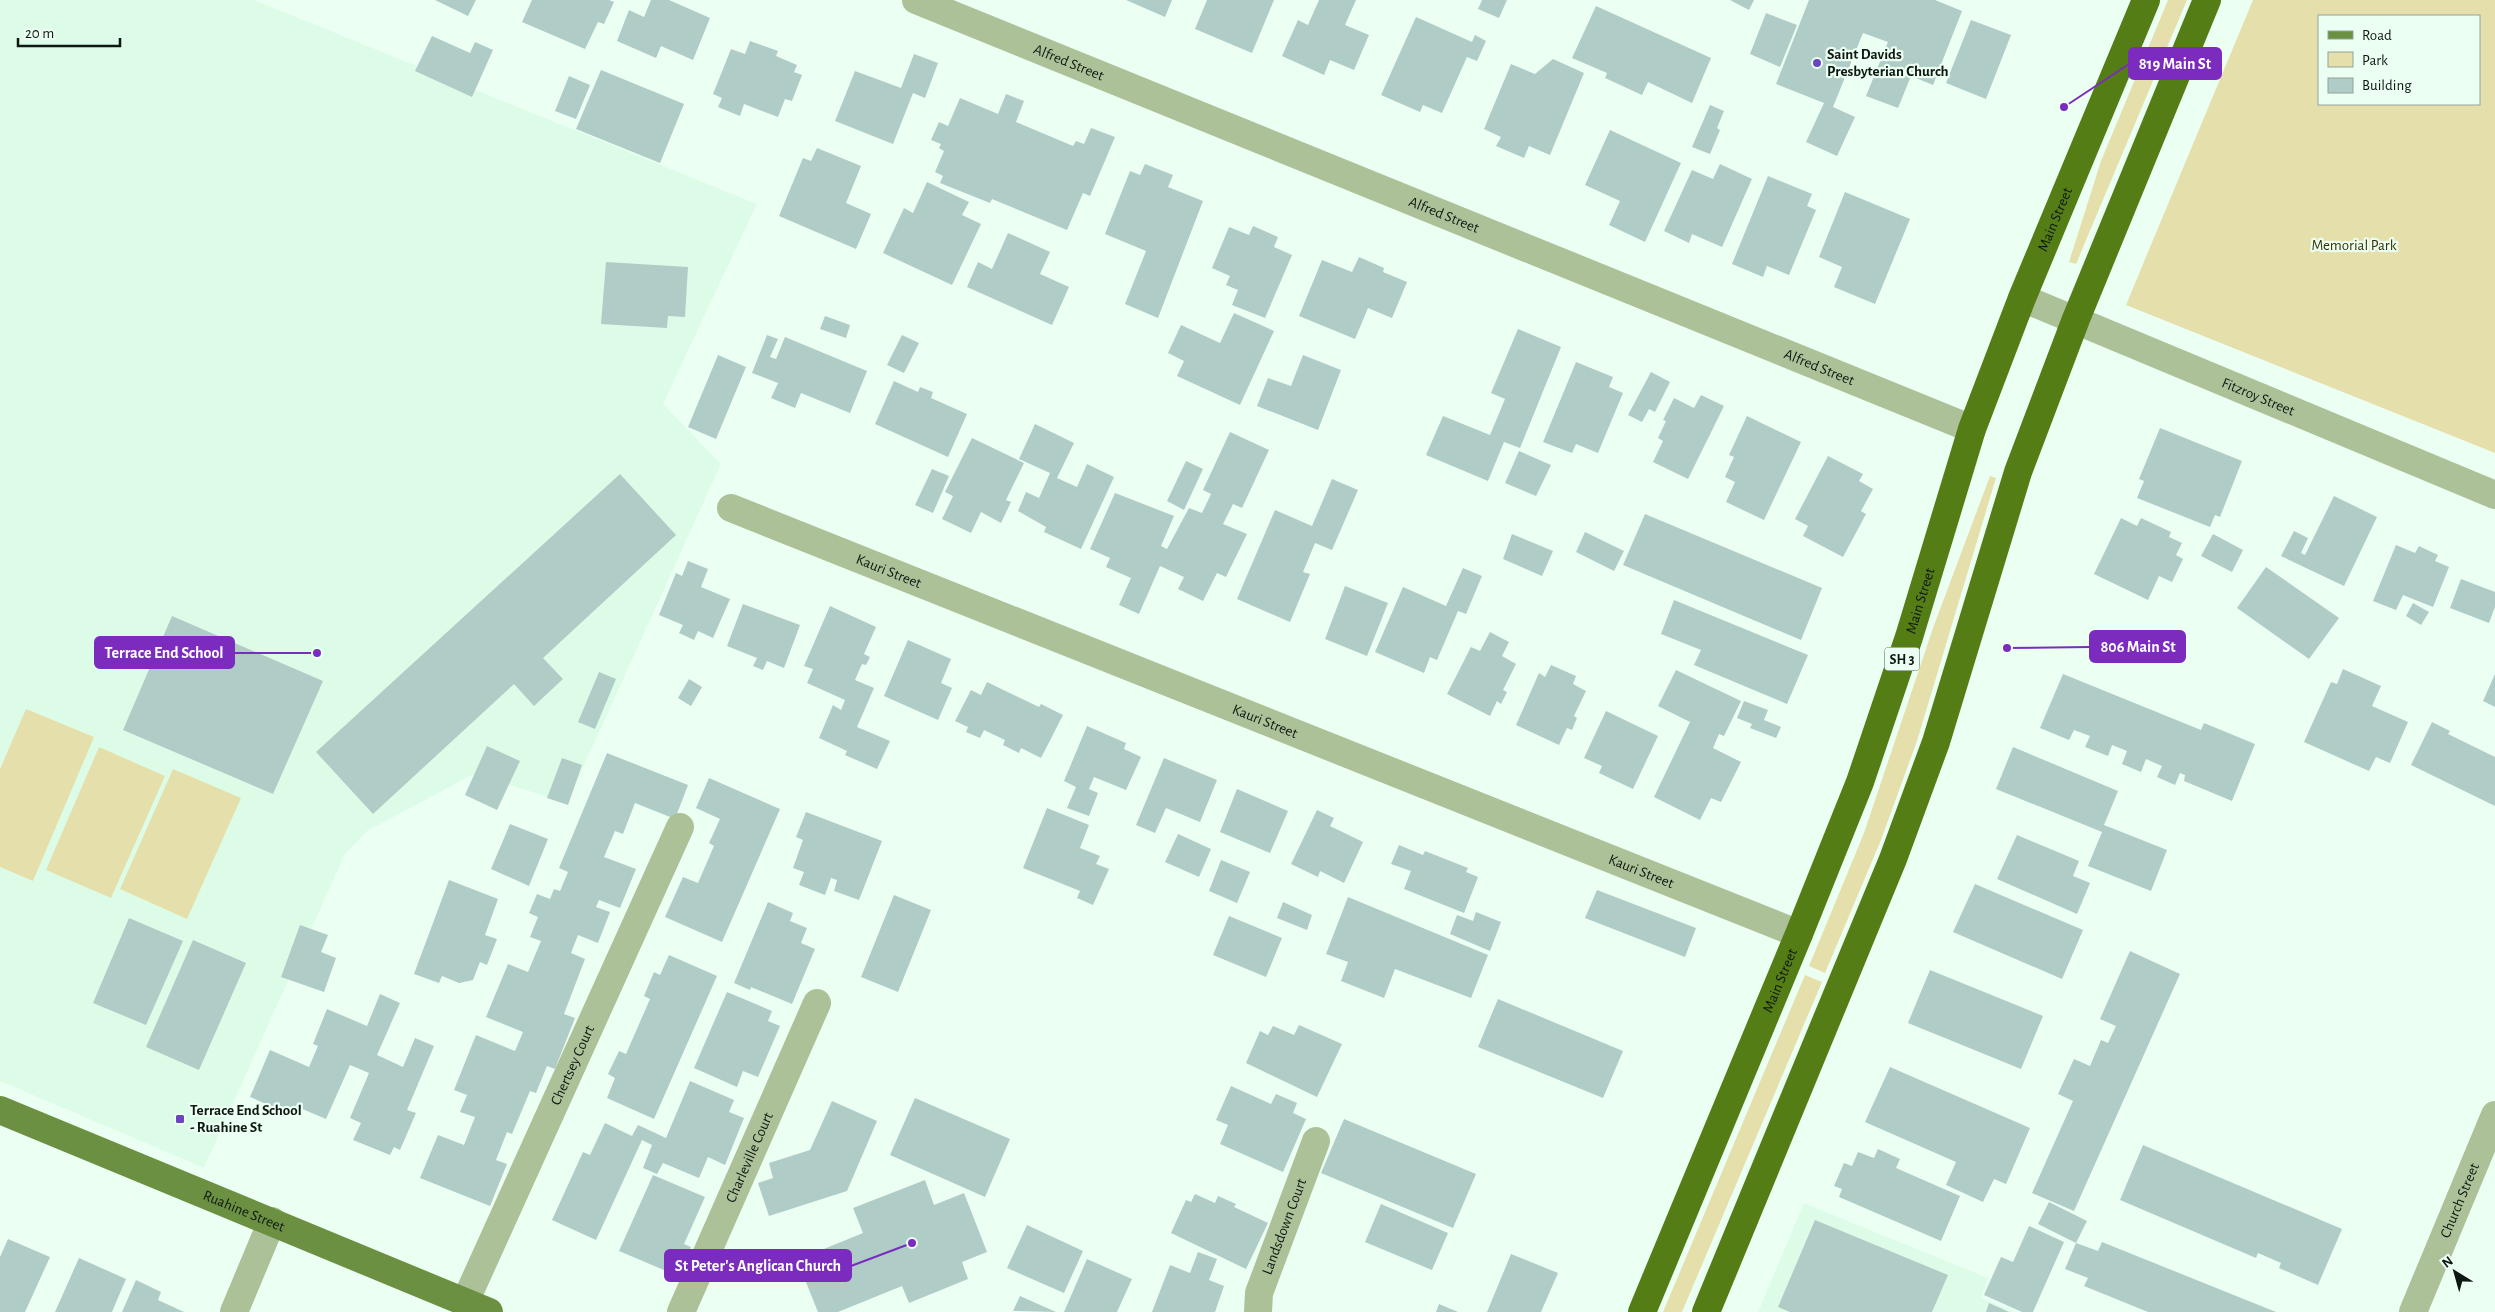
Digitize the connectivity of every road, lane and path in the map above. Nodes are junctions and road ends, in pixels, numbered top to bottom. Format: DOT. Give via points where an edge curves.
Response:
graph roads {
  1 [pos="916,0"];
  2 [pos="2146,0"];
  3 [pos="2207,0"];
  4 [pos="2022,298"];
  5 [pos="2076,319"];
  6 [pos="1972,429"];
  7 [pos="2495,495"];
  8 [pos="731,508"];
  9 [pos="680,827"];
  10 [pos="1799,934"];
  11 [pos="817,1003"];
  12 [pos="0,1110"];
  13 [pos="2495,1115"];
  14 [pos="1316,1141"];
  15 [pos="272,1221"];
  16 [pos="477,1307"];
  17 [pos="234,1312"];
  18 [pos="681,1312"];
  19 [pos="1258,1312"];
  20 [pos="1642,1312"];
  21 [pos="1706,1312"];
  22 [pos="2413,1312"];
  1 -- 6 [label="street, Alfred Street"];
  2 -- 4 [label="highway, Main Street / SH 3"];
  3 -- 5 [label="highway"];
  4 -- 5 [label="street, Fitzroy Street"];
  4 -- 6 [label="highway, Main Street / SH 3"];
  5 -- 7 [label="street, Fitzroy Street"];
  5 -- 21 [label="highway" via="2018,472 1936,742 1896,850"];
  6 -- 10 [label="highway, Main Street / SH 3" via="1909,637 1860,782"];
  8 -- 10 [label="street, Kauri Street"];
  9 -- 16 [label="street, Chertsey Court"];
  10 -- 20 [label="highway, Main Street / SH 3"];
  11 -- 18 [label="street, Charleville Court"];
  12 -- 15 [label="main road, Ruahine Street"];
  13 -- 22 [label="street, Church Street"];
  14 -- 19 [label="street, Landsdown Court" via="1259,1293"];
  15 -- 16 [label="main road, Ruahine Street"];
  15 -- 17 [label="street"];
}
